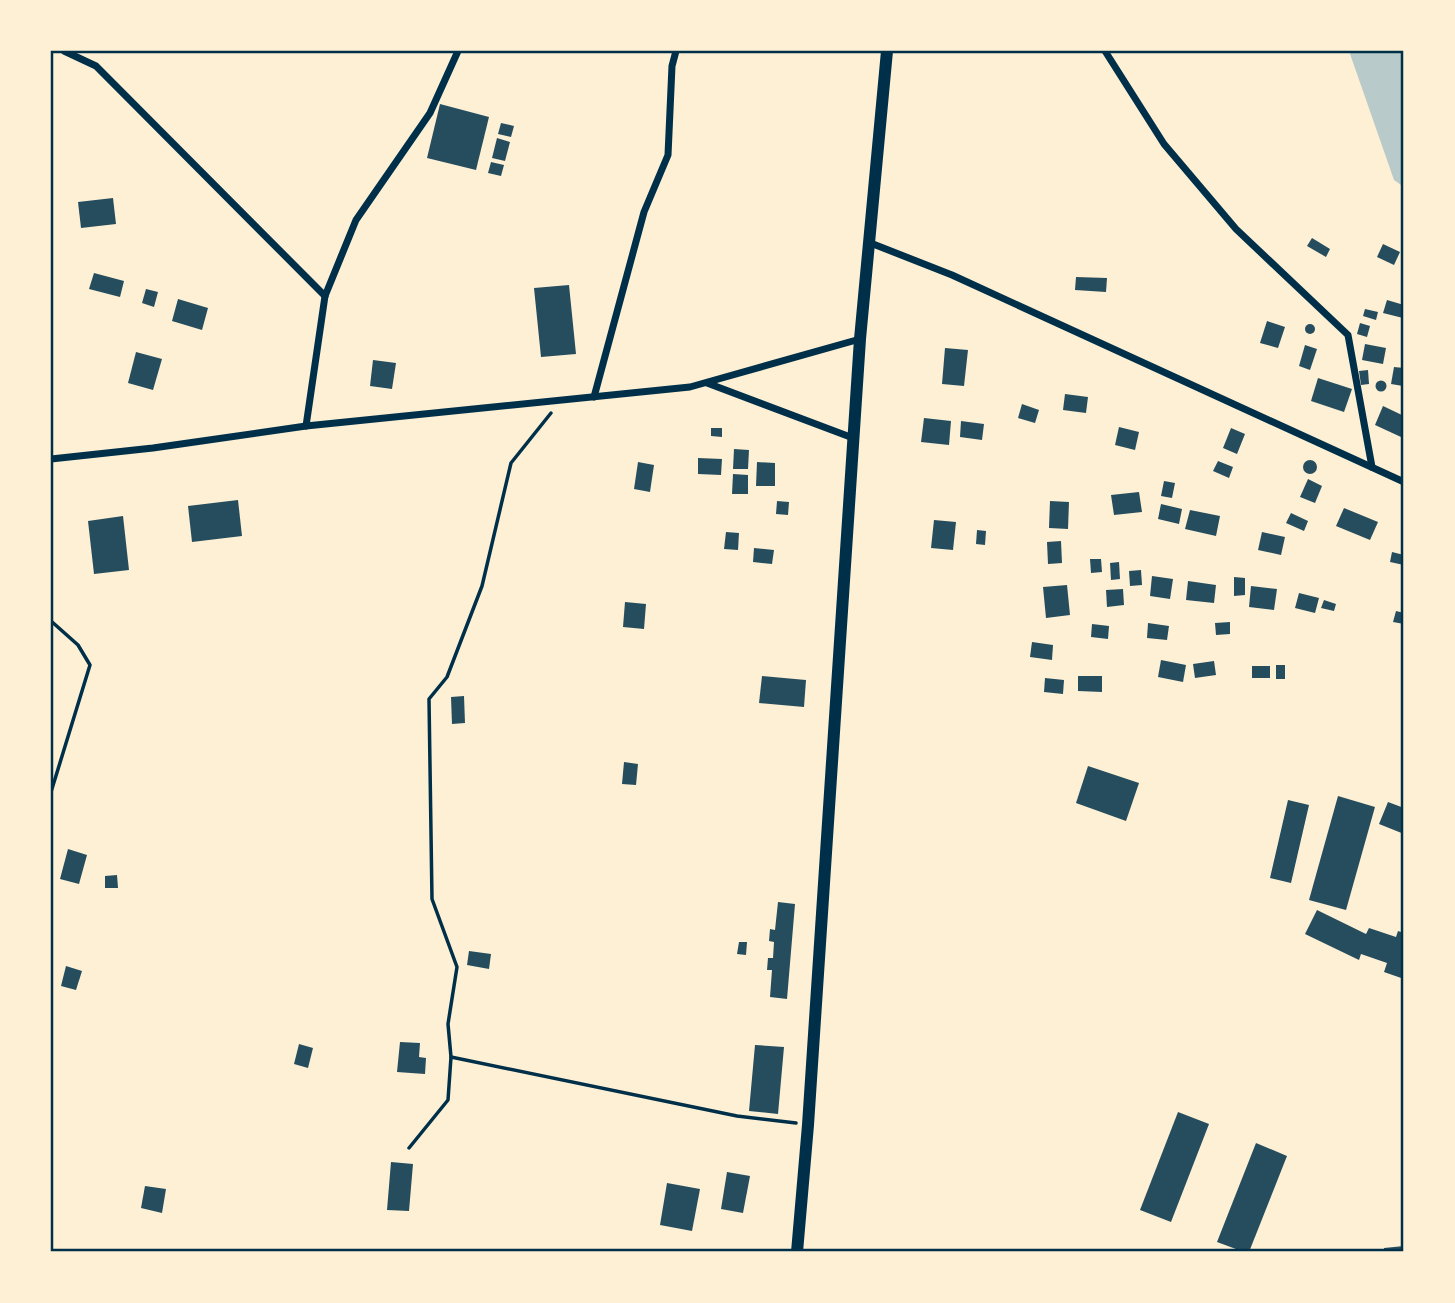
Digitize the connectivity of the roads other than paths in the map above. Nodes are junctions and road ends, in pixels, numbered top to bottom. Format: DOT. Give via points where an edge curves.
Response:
graph roads {
  1 [pos="64,51"];
  2 [pos="458,51"];
  3 [pos="676,51"];
  4 [pos="887,51"];
  5 [pos="1105,51"];
  6 [pos="868,242"];
  7 [pos="326,296"];
  8 [pos="860,339"];
  9 [pos="706,382"];
  10 [pos="594,397"];
  11 [pos="306,426"];
  12 [pos="854,439"];
  13 [pos="51,459"];
  14 [pos="1372,467"];
  15 [pos="1404,482"];
  16 [pos="797,1252"];
  1 -- 7 [label="street" via="96,66"];
  2 -- 7 [label="street" via="430,113 356,220"];
  3 -- 10 [label="street" via="668,155 644,212"];
  4 -- 6 [label="main road"];
  5 -- 14 [label="street" via="1164,144 1236,229 1348,335"];
  6 -- 8 [label="main road"];
  6 -- 14 [label="street" via="952,275"];
  7 -- 11 [label="street"];
  8 -- 9 [label="street"];
  8 -- 12 [label="main road"];
  9 -- 10 [label="street"];
  9 -- 12 [label="street"];
  10 -- 11 [label="street"];
  11 -- 13 [label="street"];
  12 -- 16 [label="main road"];
  14 -- 15 [label="street"];
}
